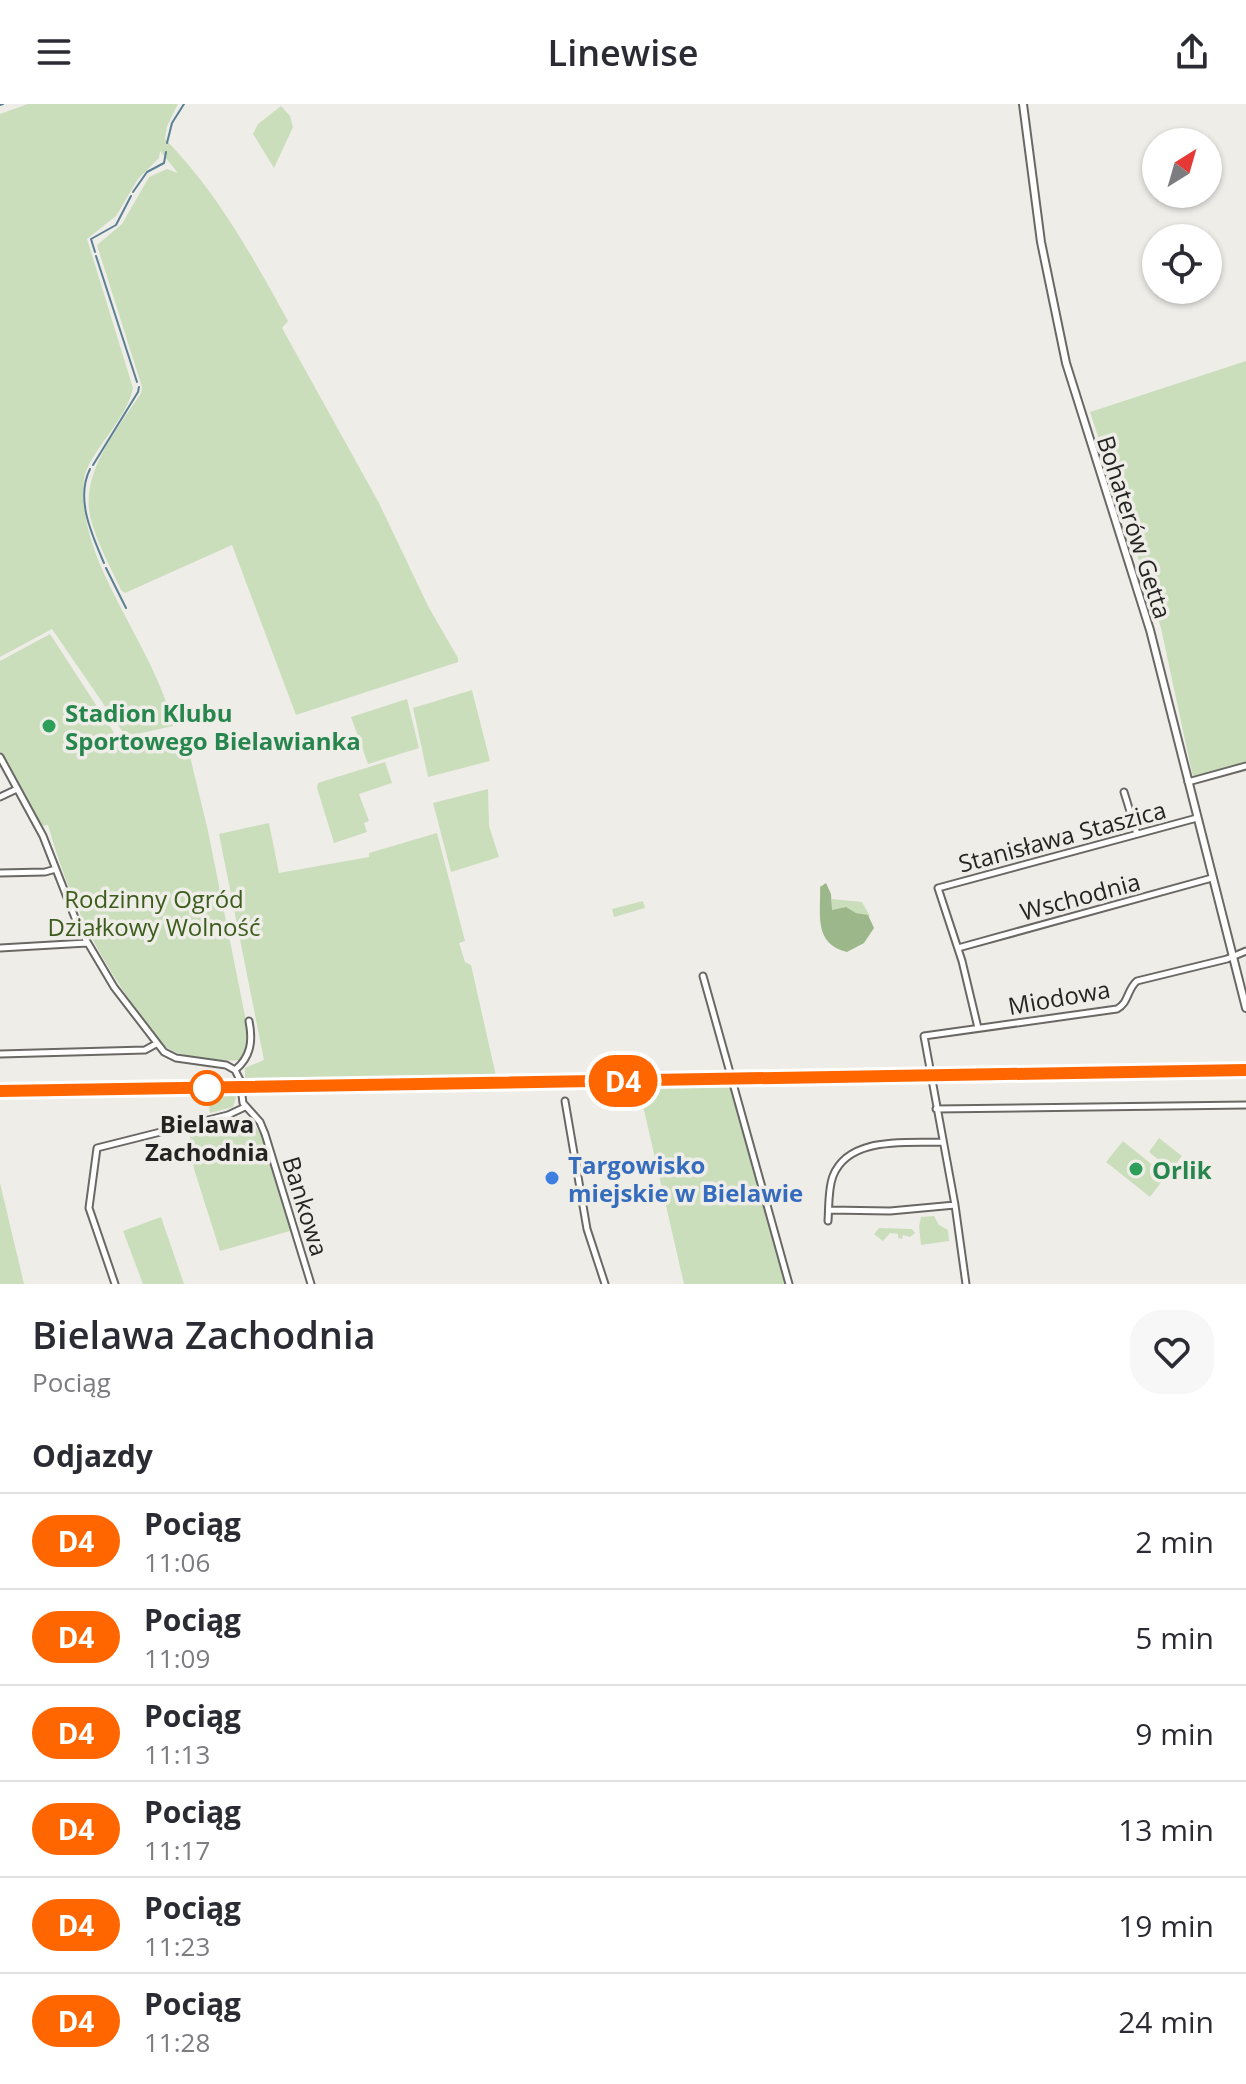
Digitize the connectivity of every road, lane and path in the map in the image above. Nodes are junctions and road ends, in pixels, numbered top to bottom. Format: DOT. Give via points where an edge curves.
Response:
graph roads {
  1 [pos="1023,104"];
  2 [pos="0,757"];
  3 [pos="1246,766"];
  4 [pos="1188,782"];
  5 [pos="17,789"];
  6 [pos="1124,792"];
  7 [pos="0,797"];
  8 [pos="1197,818"];
  9 [pos="1137,834"];
  10 [pos="56,869"];
  11 [pos="0,873"];
  12 [pos="1212,878"];
  13 [pos="87,943"];
  14 [pos="0,948"];
  15 [pos="958,948"];
  16 [pos="1246,951"];
  17 [pos="1233,956"];
  18 [pos="703,976"];
  19 [pos="1246,1008"];
  20 [pos="249,1021"];
  21 [pos="978,1028"];
  22 [pos="156,1044"];
  23 [pos="0,1054"];
  24 [pos="235,1070"];
  25 [pos="565,1101"];
  26 [pos="1246,1105"];
  27 [pos="245,1107"];
  28 [pos="936,1109"];
  29 [pos="943,1142"];
  30 [pos="955,1205"];
  31 [pos="829,1210"];
  32 [pos="828,1221"];
  33 [pos="115,1284"];
  34 [pos="311,1284"];
  35 [pos="605,1284"];
  36 [pos="789,1284"];
  37 [pos="966,1284"];
  1 -- 4 [label="street, Bohaterów Getta" via="1042,249 1061,343 1150,630"];
  2 -- 5 [label="street"];
  3 -- 4 [label="street"];
  4 -- 8 [label="street, Bohaterów Getta"];
  5 -- 7 [label="street"];
  5 -- 10 [label="street"];
  6 -- 9 [label="street"];
  8 -- 9 [label="street, Stanisława Staszica"];
  8 -- 12 [label="street, Bohaterów Getta"];
  9 -- 15 [label="street, Stanisława Staszica" via="938,888"];
  10 -- 11 [label="street"];
  10 -- 13 [label="street"];
  12 -- 15 [label="street, Wschodnia"];
  12 -- 17 [label="street, Bohaterów Getta"];
  13 -- 14 [label="street"];
  13 -- 22 [label="street"];
  15 -- 21 [label="street"];
  16 -- 17 [label="street"];
  17 -- 19 [label="street, Bohaterów Getta"];
  17 -- 21 [label="street, Miodowa" via="1137,981 1118,1008"];
  18 -- 36 [label="street"];
  20 -- 24 [label="street" via="250,1050"];
  21 -- 28 [label="street, Miodowa" via="924,1036"];
  22 -- 23 [label="street" via="145,1050"];
  22 -- 24 [label="street" via="176,1058"];
  24 -- 27 [label="street, Bankowa"];
  25 -- 35 [label="street" via="587,1229"];
  26 -- 28 [label="street"];
  27 -- 33 [label="street" via="97,1148 89,1208"];
  27 -- 34 [label="street, Bankowa" via="262,1126"];
  28 -- 29 [label="street"];
  29 -- 30 [label="street"];
  29 -- 31 [label="street" via="875,1145 853,1153 834,1174"];
  30 -- 31 [label="street"];
  30 -- 37 [label="street"];
  31 -- 32 [label="street"];
}
